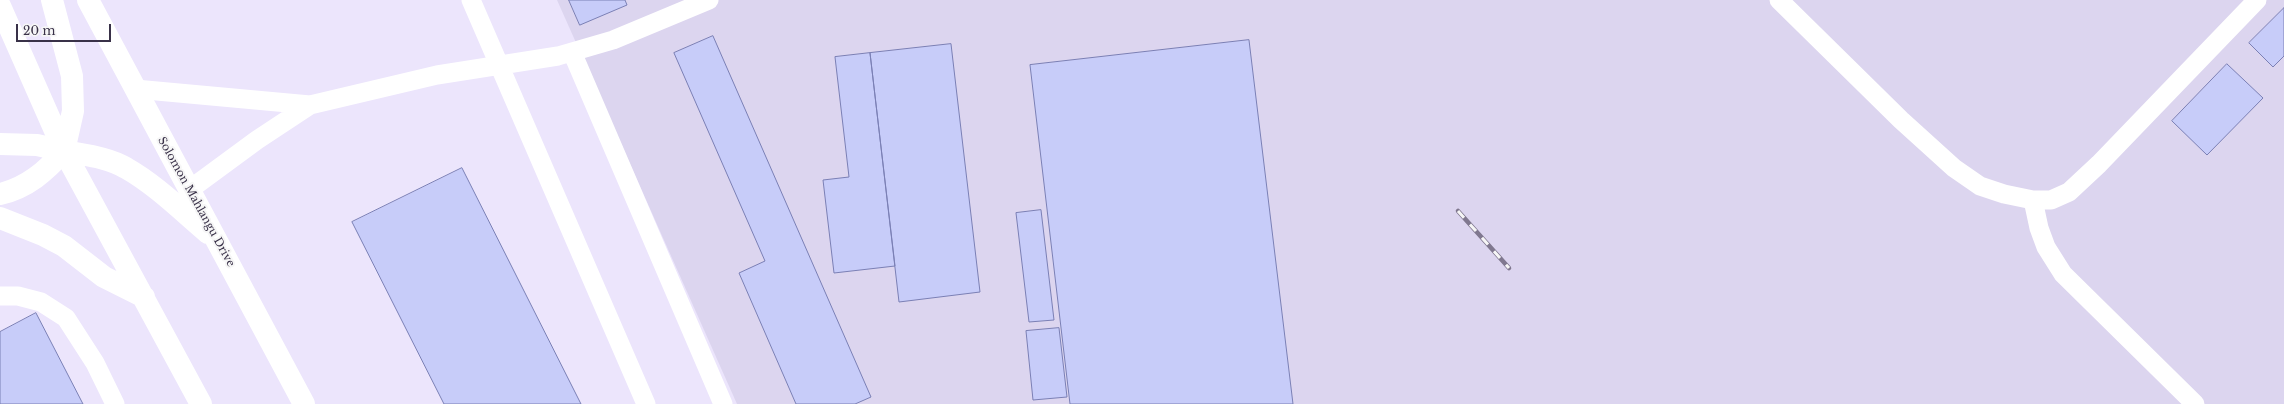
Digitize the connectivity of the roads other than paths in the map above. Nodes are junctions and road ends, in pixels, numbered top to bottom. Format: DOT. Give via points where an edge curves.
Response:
graph roads {
  1 [pos="52,0"];
  2 [pos="88,0"];
  3 [pos="471,0"];
  4 [pos="709,0"];
  5 [pos="1779,0"];
  6 [pos="2257,0"];
  7 [pos="0,6"];
  8 [pos="572,52"];
  9 [pos="498,66"];
  10 [pos="135,90"];
  11 [pos="310,105"];
  12 [pos="0,144"];
  13 [pos="64,151"];
  14 [pos="189,190"];
  15 [pos="0,194"];
  16 [pos="2033,200"];
  17 [pos="0,218"];
  18 [pos="218,242"];
  19 [pos="0,296"];
  20 [pos="144,297"];
  21 [pos="115,404"];
  22 [pos="201,404"];
  23 [pos="304,404"];
  24 [pos="646,404"];
  25 [pos="723,404"];
  26 [pos="2195,404"];
  1 -- 13 [label="main road" via="72,76 73,111"];
  2 -- 10 [label="main road, Solomon Mahlangu Drive"];
  3 -- 9 [label="lane"];
  4 -- 8 [label="lane" via="613,40"];
  5 -- 16 [label="lane" via="1901,120 1954,168 1980,186"];
  6 -- 16 [label="lane" via="2100,164 2069,192 2051,200"];
  7 -- 13 [label="main road"];
  8 -- 9 [label="lane"];
  8 -- 25 [label="lane"];
  9 -- 11 [label="lane" via="437,75"];
  9 -- 24 [label="lane"];
  10 -- 11 [label="lane"];
  10 -- 14 [label="main road, Solomon Mahlangu Drive"];
  11 -- 14 [label="lane"];
  12 -- 13 [label="main road" via="37,145"];
  13 -- 15 [label="main road" via="34,180 11,192"];
  13 -- 18 [label="main road" via="125,167 158,191"];
  13 -- 20 [label="main road"];
  14 -- 18 [label="main road, Solomon Mahlangu Drive"];
  16 -- 26 [label="lane" via="2046,247 2063,274"];
  17 -- 20 [label="main road" via="64,246 104,277"];
  18 -- 23 [label="main road, Solomon Mahlangu Drive"];
  19 -- 21 [label="lane" via="18,296 41,302 66,318 95,363"];
  20 -- 22 [label="main road"];
}
